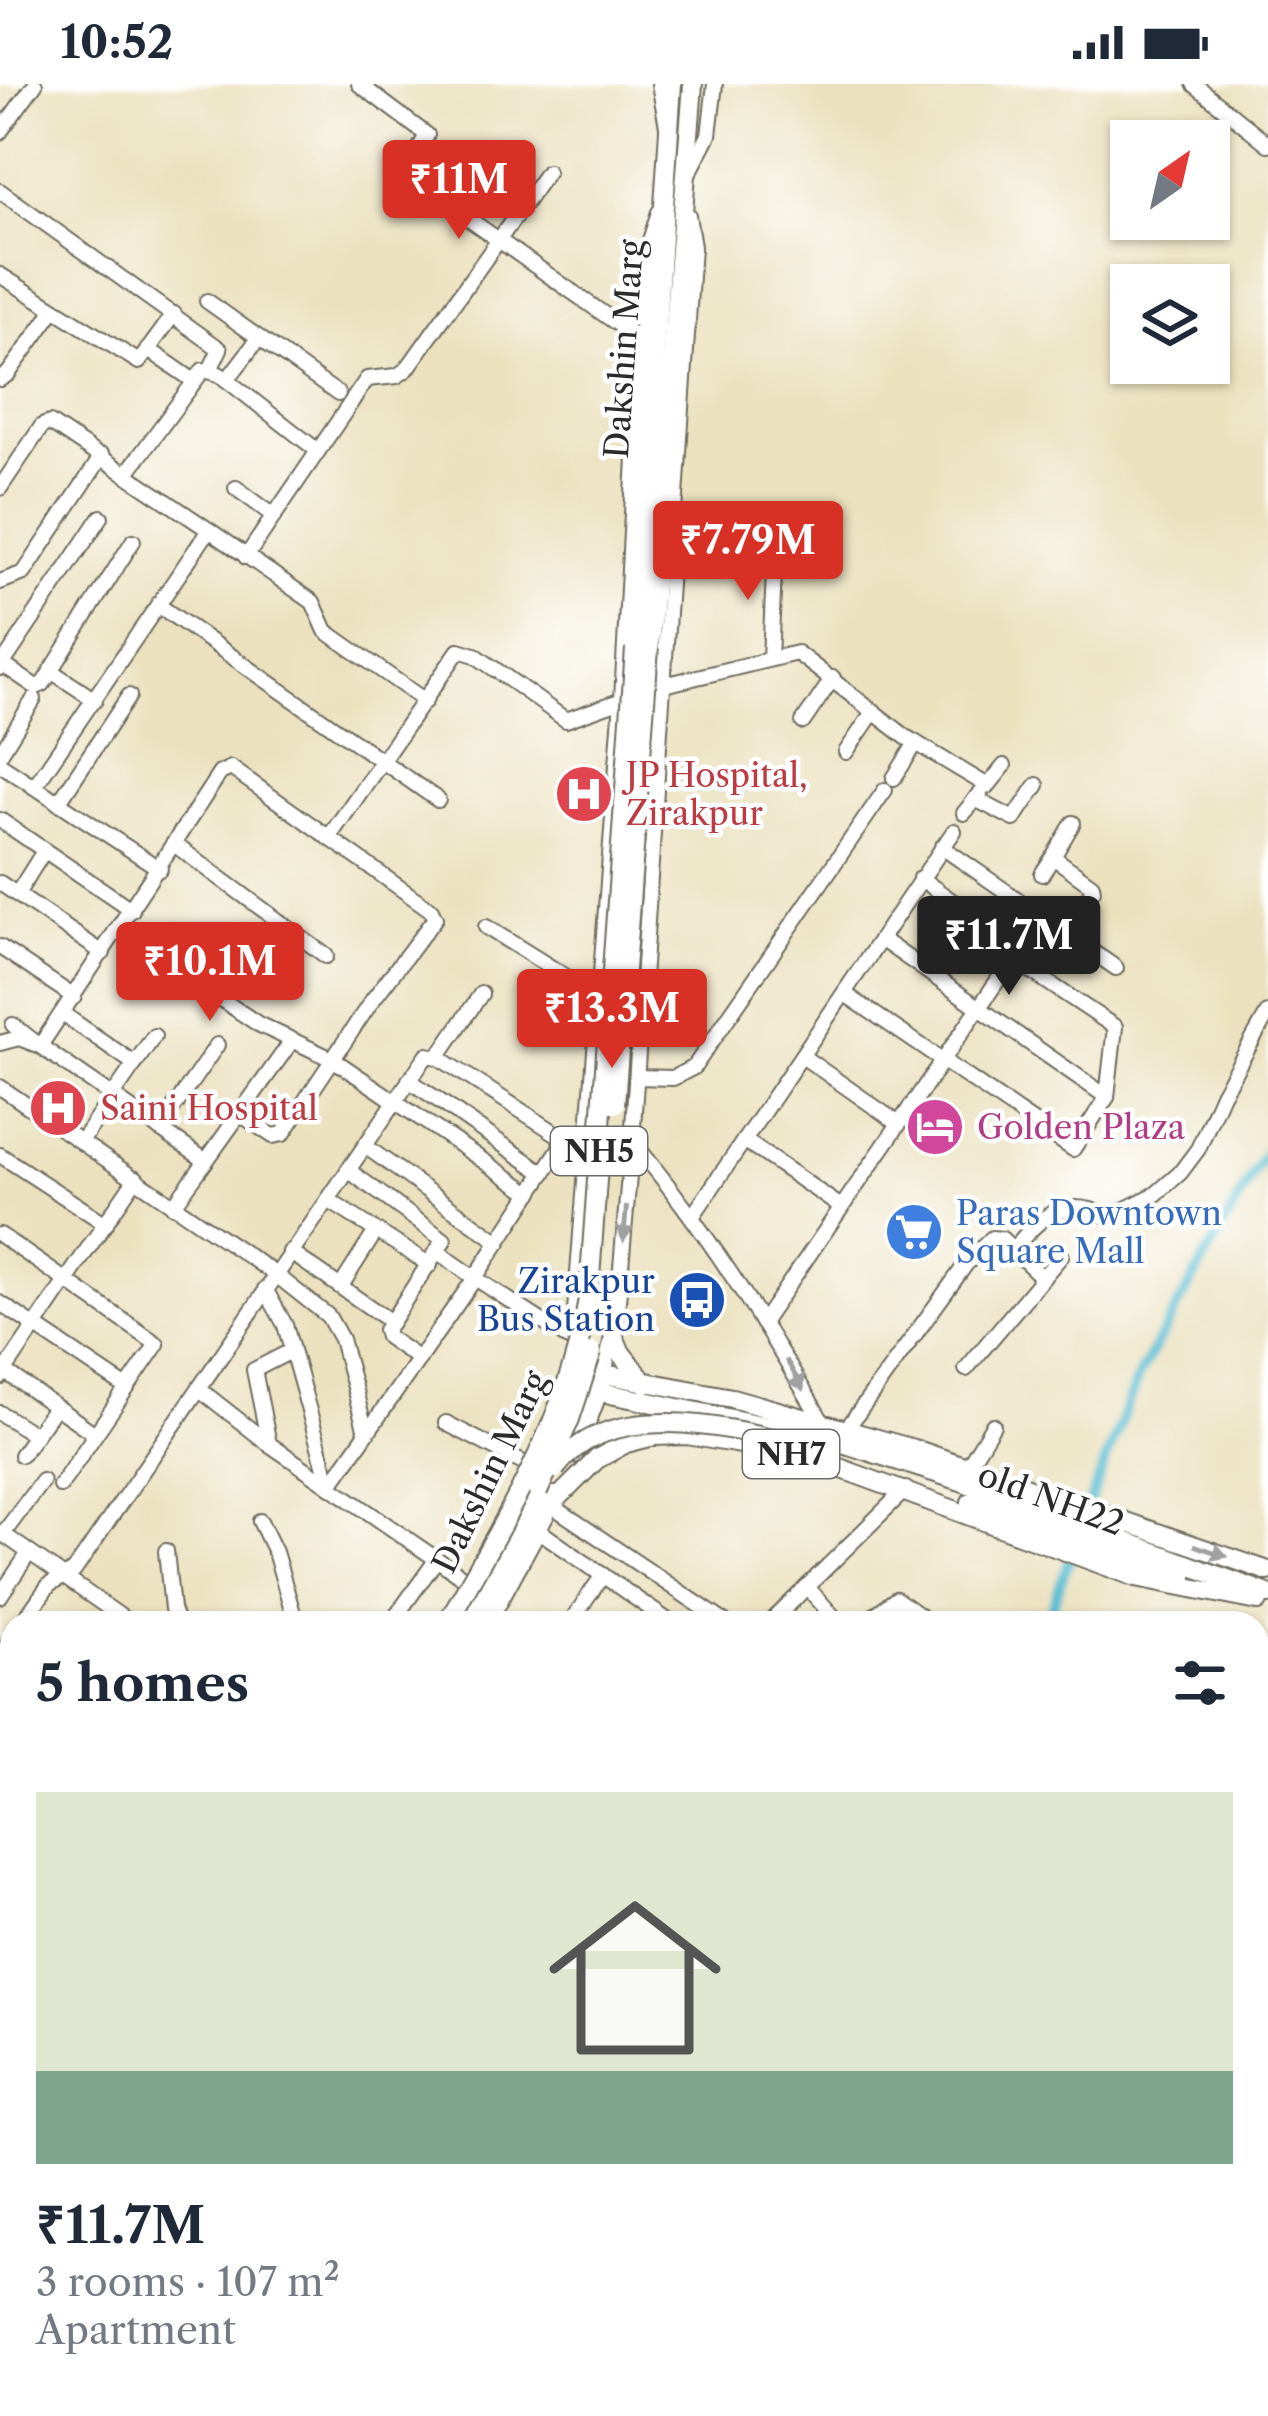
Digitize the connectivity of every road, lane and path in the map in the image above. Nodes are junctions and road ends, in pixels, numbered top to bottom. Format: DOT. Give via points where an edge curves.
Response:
graph roads {
  1 [pos="35,84"];
  2 [pos="359,84"];
  3 [pos="659,84"];
  4 [pos="672,84"];
  5 [pos="693,84"];
  6 [pos="715,84"];
  7 [pos="1194,84"];
  8 [pos="669,131"];
  9 [pos="0,132"];
  10 [pos="1268,143"];
  11 [pos="547,172"];
  12 [pos="688,177"];
  13 [pos="0,191"];
  14 [pos="664,196"];
  15 [pos="686,204"];
  16 [pos="500,240"];
  17 [pos="0,275"];
  18 [pos="54,310"];
  19 [pos="174,314"];
  20 [pos="196,330"];
  21 [pos="259,338"];
  22 [pos="642,341"];
  23 [pos="148,349"];
  24 [pos="210,370"];
  25 [pos="0,379"];
  26 [pos="227,380"];
  27 [pos="194,381"];
  28 [pos="338,394"];
  29 [pos="318,451"];
  30 [pos="102,456"];
  31 [pos="20,458"];
  32 [pos="0,465"];
  33 [pos="127,473"];
  34 [pos="0,488"];
  35 [pos="236,488"];
  36 [pos="274,516"];
  37 [pos="101,517"];
  38 [pos="208,530"];
  39 [pos="133,542"];
  40 [pos="776,550"];
  41 [pos="246,556"];
  42 [pos="0,582"];
  43 [pos="158,605"];
  44 [pos="642,648"];
  45 [pos="770,659"];
  46 [pos="1,666"];
  47 [pos="51,671"];
  48 [pos="833,678"];
  49 [pos="664,685"];
  50 [pos="129,696"];
  51 [pos="34,698"];
  52 [pos="95,700"];
  53 [pos="622,700"];
  54 [pos="425,701"];
  55 [pos="874,711"];
  56 [pos="803,722"];
  57 [pos="916,742"];
  58 [pos="846,752"];
  59 [pos="0,754"];
  60 [pos="381,762"];
  61 [pos="0,764"];
  62 [pos="1004,766"];
  63 [pos="1037,785"];
  64 [pos="988,786"];
  65 [pos="34,787"];
  66 [pos="975,799"];
  67 [pos="438,800"];
  68 [pos="58,802"];
  69 [pos="964,813"];
  70 [pos="614,814"];
  71 [pos="655,814"];
  72 [pos="0,820"];
  73 [pos="1073,823"];
  74 [pos="954,831"];
  75 [pos="329,837"];
  76 [pos="174,844"];
  77 [pos="942,848"];
  78 [pos="44,851"];
  79 [pos="1053,857"];
  80 [pos="160,869"];
  81 [pos="1042,874"];
  82 [pos="920,878"];
  83 [pos="0,883"];
  84 [pos="16,894"];
  85 [pos="132,910"];
  86 [pos="1042,916"];
  87 [pos="486,927"];
  88 [pos="118,930"];
  89 [pos="1064,931"];
  90 [pos="882,940"];
  91 [pos="0,946"];
  92 [pos="103,953"];
  93 [pos="1016,954"];
  94 [pos="326,956"];
  95 [pos="1116,968"];
  96 [pos="481,994"];
  97 [pos="844,994"];
  98 [pos="74,997"];
  99 [pos="600,998"];
  100 [pos="979,1007"];
  101 [pos="1268,1013"];
  102 [pos="63,1014"];
  103 [pos="13,1025"];
  104 [pos="154,1036"];
  105 [pos="290,1042"];
  106 [pos="0,1043"];
  107 [pos="40,1046"];
  108 [pos="217,1046"];
  109 [pos="802,1056"];
  110 [pos="438,1057"];
  111 [pos="334,1060"];
  112 [pos="943,1060"];
  113 [pos="135,1064"];
  114 [pos="636,1077"];
  115 [pos="410,1080"];
  116 [pos="0,1087"];
  117 [pos="112,1095"];
  118 [pos="1107,1096"];
  119 [pos="395,1101"];
  120 [pos="240,1114"];
  121 [pos="899,1124"];
  122 [pos="160,1129"];
  123 [pos="590,1130"];
  124 [pos="561,1138"];
  125 [pos="82,1140"];
  126 [pos="744,1140"];
  127 [pos="632,1142"];
  128 [pos="365,1146"];
  129 [pos="0,1155"];
  130 [pos="206,1161"];
  131 [pos="348,1170"];
  132 [pos="544,1173"];
  133 [pos="136,1178"];
  134 [pos="531,1193"];
  135 [pos="328,1200"];
  136 [pos="173,1206"];
  137 [pos="842,1207"];
  138 [pos="692,1216"];
  139 [pos="106,1224"];
  140 [pos="376,1231"];
  141 [pos="0,1234"];
  142 [pos="499,1242"];
  143 [pos="1014,1249"];
  144 [pos="290,1252"];
  145 [pos="1061,1256"];
  146 [pos="434,1259"];
  147 [pos="275,1274"];
  148 [pos="475,1277"];
  149 [pos="1043,1277"];
  150 [pos="65,1280"];
  151 [pos="341,1286"];
  152 [pos="266,1289"];
  153 [pos="0,1303"];
  154 [pos="391,1322"];
  155 [pos="762,1323"];
  156 [pos="35,1327"];
  157 [pos="613,1334"];
  158 [pos="572,1341"];
  159 [pos="291,1351"];
  160 [pos="419,1359"];
  161 [pos="966,1369"];
  162 [pos="2,1374"];
  163 [pos="564,1376"];
  164 [pos="602,1382"];
  165 [pos="646,1384"];
  166 [pos="127,1388"];
  167 [pos="199,1389"];
  168 [pos="55,1407"];
  169 [pos="0,1413"];
  170 [pos="446,1423"];
  171 [pos="823,1423"];
  172 [pos="992,1426"];
  173 [pos="844,1430"];
  174 [pos="366,1432"];
  175 [pos="95,1434"];
  176 [pos="35,1435"];
  177 [pos="269,1444"];
  178 [pos="21,1455"];
  179 [pos="525,1464"];
  180 [pos="968,1466"];
  181 [pos="42,1481"];
  182 [pos="60,1486"];
  183 [pos="330,1486"];
  184 [pos="906,1489"];
  185 [pos="544,1498"];
  186 [pos="260,1521"];
  187 [pos="1051,1521"];
  188 [pos="538,1530"];
  189 [pos="2,1533"];
  190 [pos="166,1551"];
  191 [pos="29,1553"];
  192 [pos="1141,1553"];
  193 [pos="436,1559"];
  194 [pos="1268,1570"];
  195 [pos="603,1575"];
  196 [pos="62,1577"];
  197 [pos="464,1578"];
  198 [pos="807,1587"];
  199 [pos="0,1596"];
  200 [pos="1266,1599"];
  201 [pos="32,1611"];
  202 [pos="112,1611"];
  203 [pos="173,1611"];
  204 [pos="292,1611"];
  205 [pos="399,1611"];
  206 [pos="449,1611"];
  207 [pos="450,1611"];
  208 [pos="473,1611"];
  209 [pos="493,1611"];
  210 [pos="578,1611"];
  211 [pos="652,1611"];
  212 [pos="709,1611"];
  213 [pos="782,1611"];
  214 [pos="828,1611"];
  215 [pos="880,1611"];
  216 [pos="912,1611"];
  1 -- 9 [label="street"];
  2 -- 16 [label="street" via="427,134 407,174"];
  3 -- 8 [label="street"];
  4 -- 8 [label="highway, Dakshin Marg / NH5"];
  5 -- 12 [label="highway, Dakshin Marg / NH5"];
  6 -- 12 [label="street" via="709,135"];
  7 -- 10 [label="street"];
  8 -- 14 [label="highway, Dakshin Marg / NH5"];
  11 -- 16 [label="street"];
  12 -- 15 [label="highway, Dakshin Marg / NH5"];
  13 -- 19 [label="street"];
  14 -- 22 [label="street, Dakshin Marg / NH5" via="646,253"];
  14 -- 44 [label="highway, Dakshin Marg"];
  15 -- 44 [label="highway, Dakshin Marg"];
  15 -- 49 [label="street, Dakshin Marg / NH5" via="693,247"];
  16 -- 22 [label="street"];
  16 -- 29 [label="street" via="406,369 367,379"];
  17 -- 18 [label="street"];
  18 -- 23 [label="street" via="132,361"];
  18 -- 25 [label="street"];
  19 -- 20 [label="street"];
  19 -- 23 [label="street"];
  20 -- 21 [label="street" via="210,304"];
  20 -- 24 [label="street" via="220,349"];
  21 -- 26 [label="street"];
  21 -- 28 [label="street"];
  22 -- 53 [label="street, Dakshin Marg / NH5"];
  23 -- 27 [label="street"];
  24 -- 26 [label="street"];
  24 -- 27 [label="street"];
  26 -- 29 [label="street"];
  27 -- 33 [label="street"];
  29 -- 36 [label="street"];
  30 -- 31 [label="street" via="50,423"];
  30 -- 33 [label="street"];
  30 -- 42 [label="street" via="24,573"];
  31 -- 32 [label="street"];
  31 -- 34 [label="street"];
  33 -- 38 [label="street"];
  35 -- 36 [label="street"];
  36 -- 41 [label="street"];
  37 -- 46 [label="street"];
  38 -- 41 [label="street"];
  38 -- 43 [label="street"];
  39 -- 47 [label="street"];
  40 -- 45 [label="street"];
  41 -- 54 [label="street" via="313,602 326,631"];
  43 -- 52 [label="street"];
  43 -- 60 [label="street"];
  44 -- 185 [label="highway, Dakshin Marg / NH5, bridge" via="595,1342"];
  44 -- 207 [label="highway, Dakshin Marg / NH5, bridge" via="582,1344 554,1423"];
  45 -- 48 [label="street" via="797,652"];
  45 -- 49 [label="street"];
  46 -- 47 [label="street" via="36,687"];
  47 -- 52 [label="street"];
  48 -- 55 [label="street"];
  48 -- 56 [label="street"];
  49 -- 71 [label="street, Dakshin Marg / NH5"];
  50 -- 68 [label="street"];
  51 -- 59 [label="street"];
  52 -- 65 [label="street"];
  53 -- 54 [label="street" via="566,720 459,650"];
  53 -- 70 [label="street, Dakshin Marg / NH5"];
  54 -- 60 [label="street"];
  55 -- 57 [label="street"];
  55 -- 58 [label="street"];
  57 -- 64 [label="street"];
  57 -- 114 [label="street" via="694,1067 673,1078"];
  60 -- 67 [label="street"];
  60 -- 75 [label="street"];
  61 -- 65 [label="street"];
  62 -- 64 [label="street"];
  63 -- 66 [label="street" via="1014,819"];
  64 -- 66 [label="street"];
  65 -- 68 [label="street"];
  66 -- 69 [label="street"];
  68 -- 80 [label="street"];
  70 -- 71 [label="street"];
  70 -- 99 [label="street, Dakshin Marg / NH5"];
  71 -- 114 [label="street, Dakshin Marg / NH5"];
  72 -- 78 [label="street"];
  73 -- 79 [label="street"];
  74 -- 77 [label="street"];
  75 -- 76 [label="street" via="231,768 220,772"];
  75 -- 111 [label="street" via="435,918"];
  76 -- 80 [label="street"];
  76 -- 94 [label="street"];
  77 -- 82 [label="street"];
  77 -- 86 [label="street"];
  78 -- 84 [label="street"];
  78 -- 85 [label="street"];
  79 -- 81 [label="street"];
  79 -- 89 [label="street" via="1093,890"];
  80 -- 85 [label="street"];
  82 -- 90 [label="street"];
  82 -- 93 [label="street"];
  83 -- 84 [label="street"];
  84 -- 92 [label="street"];
  85 -- 88 [label="street"];
  86 -- 89 [label="street"];
  86 -- 93 [label="street"];
  87 -- 99 [label="street"];
  88 -- 92 [label="street"];
  88 -- 105 [label="street"];
  89 -- 95 [label="street"];
  90 -- 97 [label="street"];
  90 -- 100 [label="street"];
  91 -- 98 [label="street"];
  92 -- 98 [label="street"];
  93 -- 100 [label="street"];
  93 -- 118 [label="street" via="1115,1028"];
  96 -- 110 [label="street"];
  97 -- 109 [label="street"];
  97 -- 112 [label="street"];
  98 -- 102 [label="street"];
  99 -- 123 [label="street, Dakshin Marg / NH5"];
  100 -- 112 [label="street"];
  100 -- 118 [label="street"];
  101 -- 143 [label="street" via="1180,1173 1108,1216 1088,1208 1039,1218"];
  102 -- 107 [label="street"];
  102 -- 113 [label="street"];
  103 -- 107 [label="street"];
  104 -- 113 [label="street"];
  105 -- 111 [label="street"];
  105 -- 120 [label="street"];
  106 -- 107 [label="street" via="19,1038"];
  107 -- 117 [label="street"];
  108 -- 122 [label="street"];
  109 -- 121 [label="street"];
  109 -- 126 [label="street"];
  110 -- 115 [label="street" via="427,1055"];
  110 -- 124 [label="street"];
  111 -- 119 [label="street"];
  111 -- 120 [label="street" via="280,1137"];
  112 -- 118 [label="street" via="1073,1149"];
  112 -- 121 [label="street"];
  113 -- 117 [label="street"];
  114 -- 127 [label="street, Dakshin Marg / NH5"];
  115 -- 119 [label="street"];
  115 -- 132 [label="street"];
  116 -- 125 [label="street"];
  117 -- 122 [label="street"];
  117 -- 125 [label="street"];
  119 -- 128 [label="street"];
  119 -- 134 [label="street"];
  120 -- 130 [label="street"];
  121 -- 137 [label="street"];
  122 -- 130 [label="street"];
  123 -- 124 [label="street" via="579,1142"];
  123 -- 158 [label="street, Dakshin Marg / NH5"];
  124 -- 132 [label="street"];
  125 -- 133 [label="street"];
  126 -- 137 [label="street"];
  126 -- 138 [label="street"];
  127 -- 138 [label="street"];
  127 -- 157 [label="street, Dakshin Marg / NH5, one-way"];
  128 -- 131 [label="street"];
  128 -- 142 [label="street"];
  129 -- 139 [label="street"];
  130 -- 136 [label="street"];
  131 -- 135 [label="street"];
  131 -- 146 [label="street" via="441,1237"];
  132 -- 134 [label="street"];
  133 -- 136 [label="street"];
  133 -- 139 [label="street"];
  134 -- 142 [label="street"];
  135 -- 140 [label="street"];
  135 -- 144 [label="street"];
  136 -- 147 [label="street"];
  137 -- 155 [label="street"];
  138 -- 155 [label="street"];
  139 -- 150 [label="street"];
  140 -- 146 [label="street"];
  140 -- 151 [label="street"];
  141 -- 150 [label="street"];
  142 -- 148 [label="street"];
  143 -- 149 [label="street"];
  143 -- 173 [label="street" via="992,1238 966,1264"];
  144 -- 147 [label="street"];
  144 -- 151 [label="street"];
  145 -- 149 [label="street"];
  146 -- 148 [label="street"];
  146 -- 154 [label="street"];
  147 -- 152 [label="street"];
  147 -- 174 [label="street" via="337,1328"];
  148 -- 158 [label="street"];
  148 -- 160 [label="street"];
  149 -- 161 [label="street"];
  150 -- 156 [label="street"];
  150 -- 166 [label="street" via="157,1344"];
  151 -- 154 [label="street"];
  152 -- 159 [label="street"];
  152 -- 167 [label="street"];
  153 -- 156 [label="street"];
  154 -- 160 [label="street" via="387,1337"];
  155 -- 171 [label="street, one-way"];
  156 -- 162 [label="street"];
  156 -- 166 [label="street"];
  157 -- 164 [label="street, Dakshin Marg"];
  157 -- 165 [label="highway"];
  158 -- 163 [label="street, Dakshin Marg / NH5"];
  159 -- 177 [label="street" via="254,1370"];
  159 -- 183 [label="street"];
  160 -- 174 [label="street"];
  162 -- 168 [label="street"];
  163 -- 164 [label="highway"];
  163 -- 179 [label="highway"];
  164 -- 165 [label="highway"];
  164 -- 185 [label="highway, Dakshin Marg"];
  164 -- 187 [label="highway" via="833,1440"];
  165 -- 171 [label="highway"];
  166 -- 175 [label="street"];
  167 -- 177 [label="street"];
  167 -- 196 [label="street" via="74,1571"];
  168 -- 175 [label="street"];
  168 -- 176 [label="street"];
  169 -- 176 [label="street"];
  170 -- 179 [label="street"];
  171 -- 173 [label="highway"];
  172 -- 180 [label="street"];
  173 -- 180 [label="highway"];
  174 -- 183 [label="street"];
  175 -- 182 [label="street"];
  176 -- 178 [label="street"];
  177 -- 183 [label="street"];
  179 -- 197 [label="highway"];
  180 -- 187 [label="highway"];
  181 -- 189 [label="street"];
  183 -- 193 [label="street"];
  184 -- 185 [label="highway, NH7" via="782,1451 687,1435 626,1443"];
  184 -- 187 [label="highway, NH7"];
  184 -- 198 [label="street"];
  185 -- 187 [label="highway, old NH22, bridge" via="566,1454 594,1436 696,1423 814,1448"];
  185 -- 188 [label="highway, Dakshin Marg / NH7"];
  185 -- 208 [label="highway, NH5"];
  185 -- 212 [label="street"];
  186 -- 204 [label="street"];
  187 -- 192 [label="highway, NH7"];
  187 -- 192 [label="highway"];
  188 -- 195 [label="street"];
  188 -- 209 [label="highway, Dakshin Marg / NH7"];
  189 -- 191 [label="street"];
  190 -- 203 [label="street"];
  191 -- 196 [label="street"];
  191 -- 199 [label="street"];
  192 -- 194 [label="highway, one-way"];
  192 -- 200 [label="highway, NH7"];
  192 -- 200 [label="highway"];
  193 -- 197 [label="street"];
  193 -- 205 [label="street"];
  195 -- 210 [label="street"];
  195 -- 211 [label="street"];
  196 -- 201 [label="street"];
  196 -- 202 [label="street"];
  197 -- 206 [label="highway"];
  198 -- 213 [label="street"];
  198 -- 214 [label="street"];
  215 -- 216 [label="street" via="896,1599"];
}
